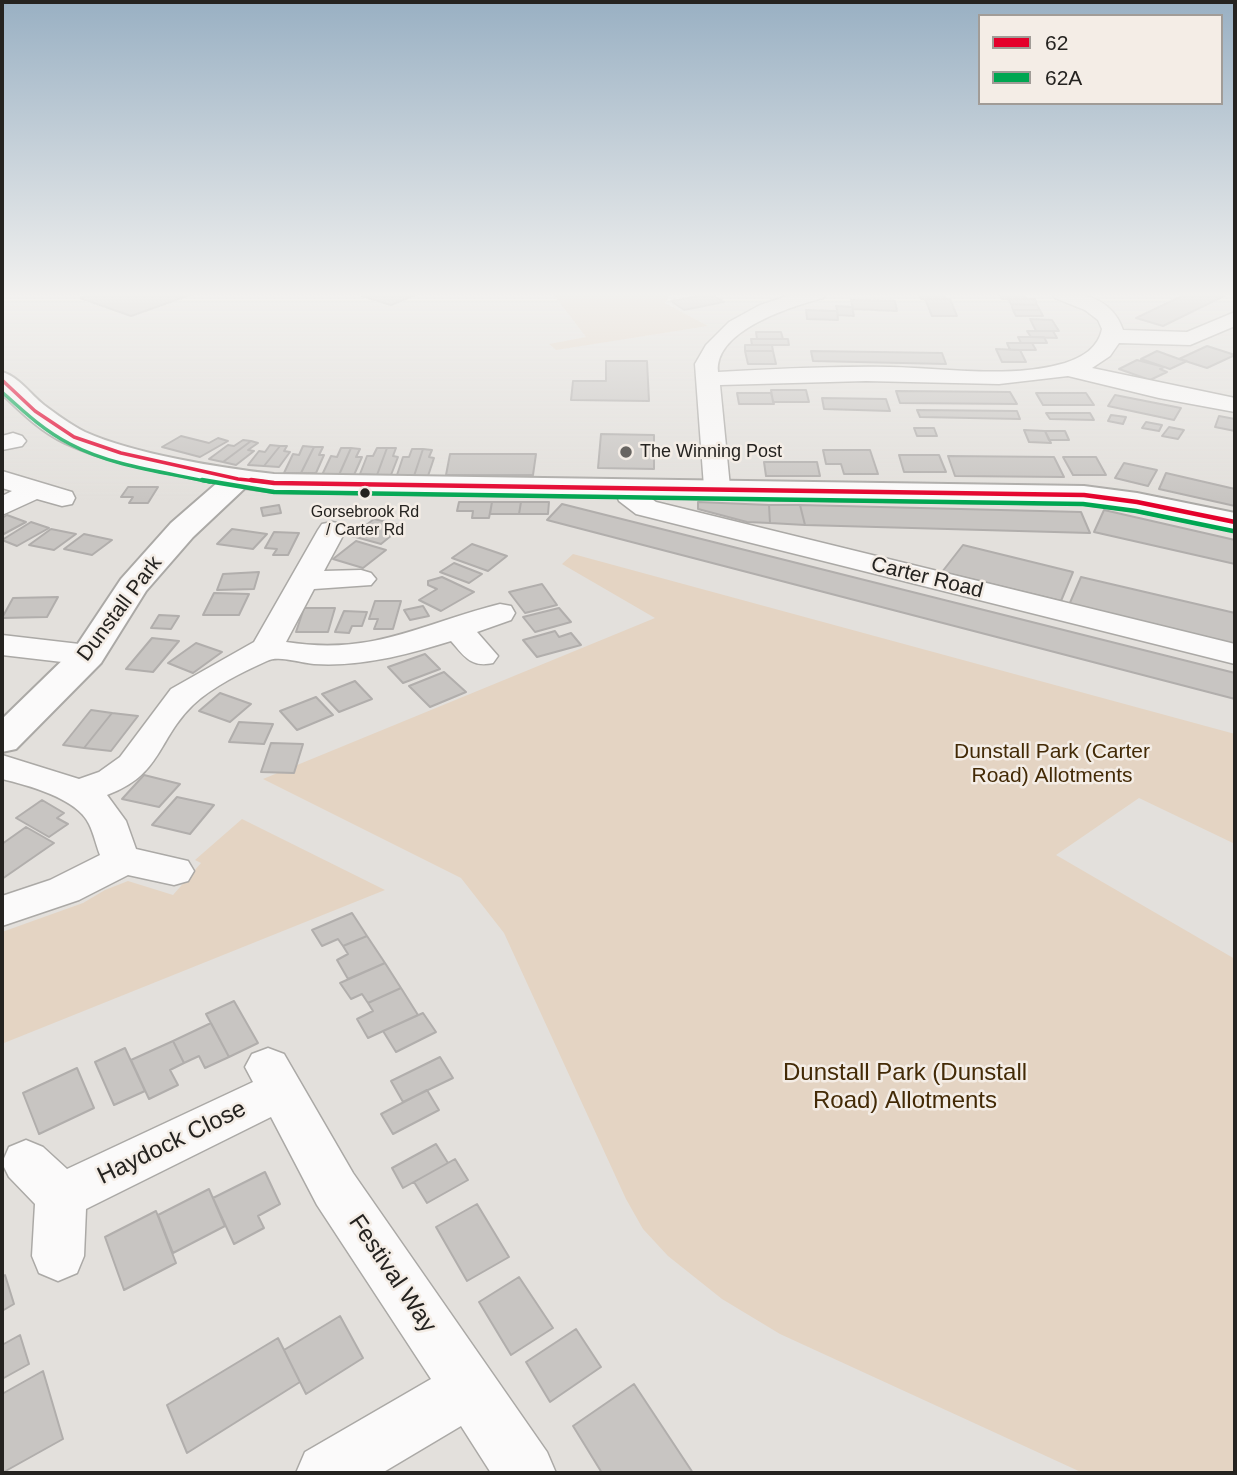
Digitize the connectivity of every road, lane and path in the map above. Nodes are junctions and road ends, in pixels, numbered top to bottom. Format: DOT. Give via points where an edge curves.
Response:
graph roads {
  1 [pos="706,363"];
  2 [pos="1083,363"];
  3 [pos="1067,369"];
  4 [pos="708,379"];
  5 [pos="2,380"];
  6 [pos="1235,405"];
  7 [pos="2,479"];
  8 [pos="238,479"];
  9 [pos="717,487"];
  10 [pos="627,489"];
  11 [pos="34,490"];
  12 [pos="62,498"];
  13 [pos="2,507"];
  14 [pos="1235,522"];
  15 [pos="332,530"];
  16 [pos="361,579"];
  17 [pos="303,580"];
  18 [pos="500,613"];
  19 [pos="456,628"];
  20 [pos="2,645"];
  21 [pos="266,648"];
  22 [pos="88,654"];
  23 [pos="1235,654"];
  24 [pos="482,656"];
  25 [pos="2,740"];
  26 [pos="2,767"];
  27 [pos="76,793"];
  28 [pos="123,860"];
  29 [pos="174,871"];
  30 [pos="2,911"];
  31 [pos="275,1079"];
  32 [pos="26,1162"];
  33 [pos="61,1196"];
  34 [pos="58,1256"];
  35 [pos="468,1389"];
  36 [pos="326,1473"];
  37 [pos="526,1473"];
  1 -- 4 [label="street"];
  2 -- 3 [label="street"];
  3 -- 4 [label="street" via="1006,377 850,374"];
  3 -- 6 [label="street"];
  4 -- 9 [label="street"];
  5 -- 8 [label="street" via="74,437 121,453"];
  7 -- 11 [label="street"];
  8 -- 10 [label="street" via="310,485"];
  8 -- 22 [label="street, Dunstall Park" via="182,530 133,586"];
  9 -- 10 [label="street"];
  9 -- 14 [label="street" via="1084,495"];
  10 -- 23 [label="street, Carter Road" via="646,508"];
  11 -- 12 [label="street"];
  11 -- 13 [label="street"];
  15 -- 17 [label="street"];
  16 -- 17 [label="street"];
  17 -- 21 [label="street"];
  18 -- 19 [label="street"];
  19 -- 21 [label="street" via="375,653 318,656"];
  19 -- 24 [label="street"];
  20 -- 22 [label="street"];
  21 -- 27 [label="street" via="183,696 133,765 112,780"];
  22 -- 25 [label="street, Dunstall Park"];
  26 -- 27 [label="street" via="52,780"];
  27 -- 28 [label="street" via="103,813"];
  28 -- 29 [label="street"];
  28 -- 30 [label="street" via="92,880"];
  31 -- 33 [label="street, Haydock Close"];
  31 -- 35 [label="street, Festival Way" via="335,1189"];
  32 -- 33 [label="street"];
  33 -- 34 [label="street"];
  35 -- 36 [label="street"];
  35 -- 37 [label="street, Festival Way"];
}
